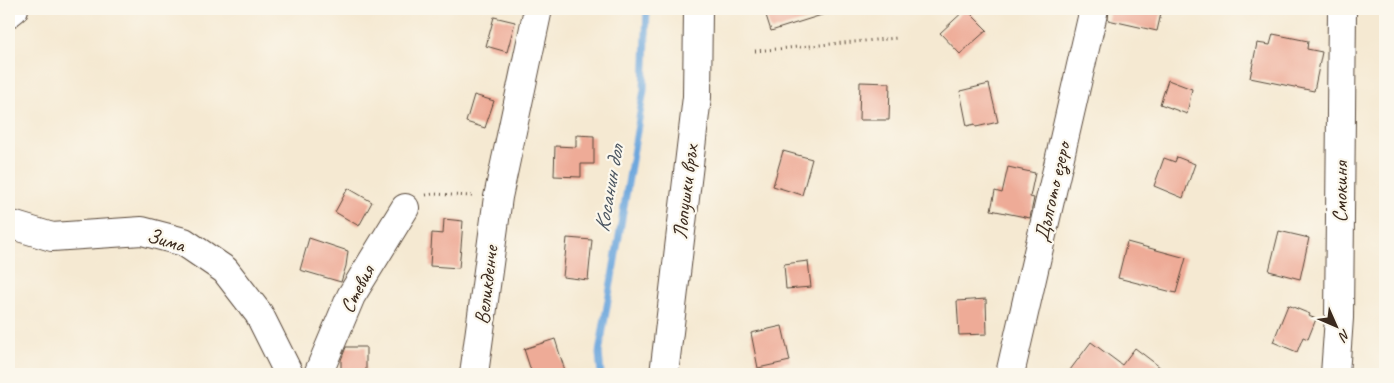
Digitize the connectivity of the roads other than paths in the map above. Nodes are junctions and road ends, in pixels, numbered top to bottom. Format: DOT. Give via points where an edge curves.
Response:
graph roads {
  1 [pos="14,9"];
  2 [pos="538,9"];
  3 [pos="698,9"];
  4 [pos="1094,9"];
  5 [pos="1342,9"];
  6 [pos="9,13"];
  7 [pos="404,208"];
  8 [pos="9,224"];
  9 [pos="289,374"];
  10 [pos="318,374"];
  11 [pos="474,374"];
  12 [pos="664,374"];
  13 [pos="1010,374"];
  14 [pos="1335,374"];
  1 -- 6 [label="street"];
  2 -- 11 [label="street, Великденче" via="498,197"];
  3 -- 12 [label="street, Лопушки връх" via="696,97"];
  4 -- 13 [label="street, Дългото езеро"];
  5 -- 14 [label="street, Смокиня" via="1339,318"];
  7 -- 10 [label="street, Стевия" via="350,296"];
  8 -- 9 [label="street, Зима" via="52,238 142,231 184,242 225,270 259,314"];
}
